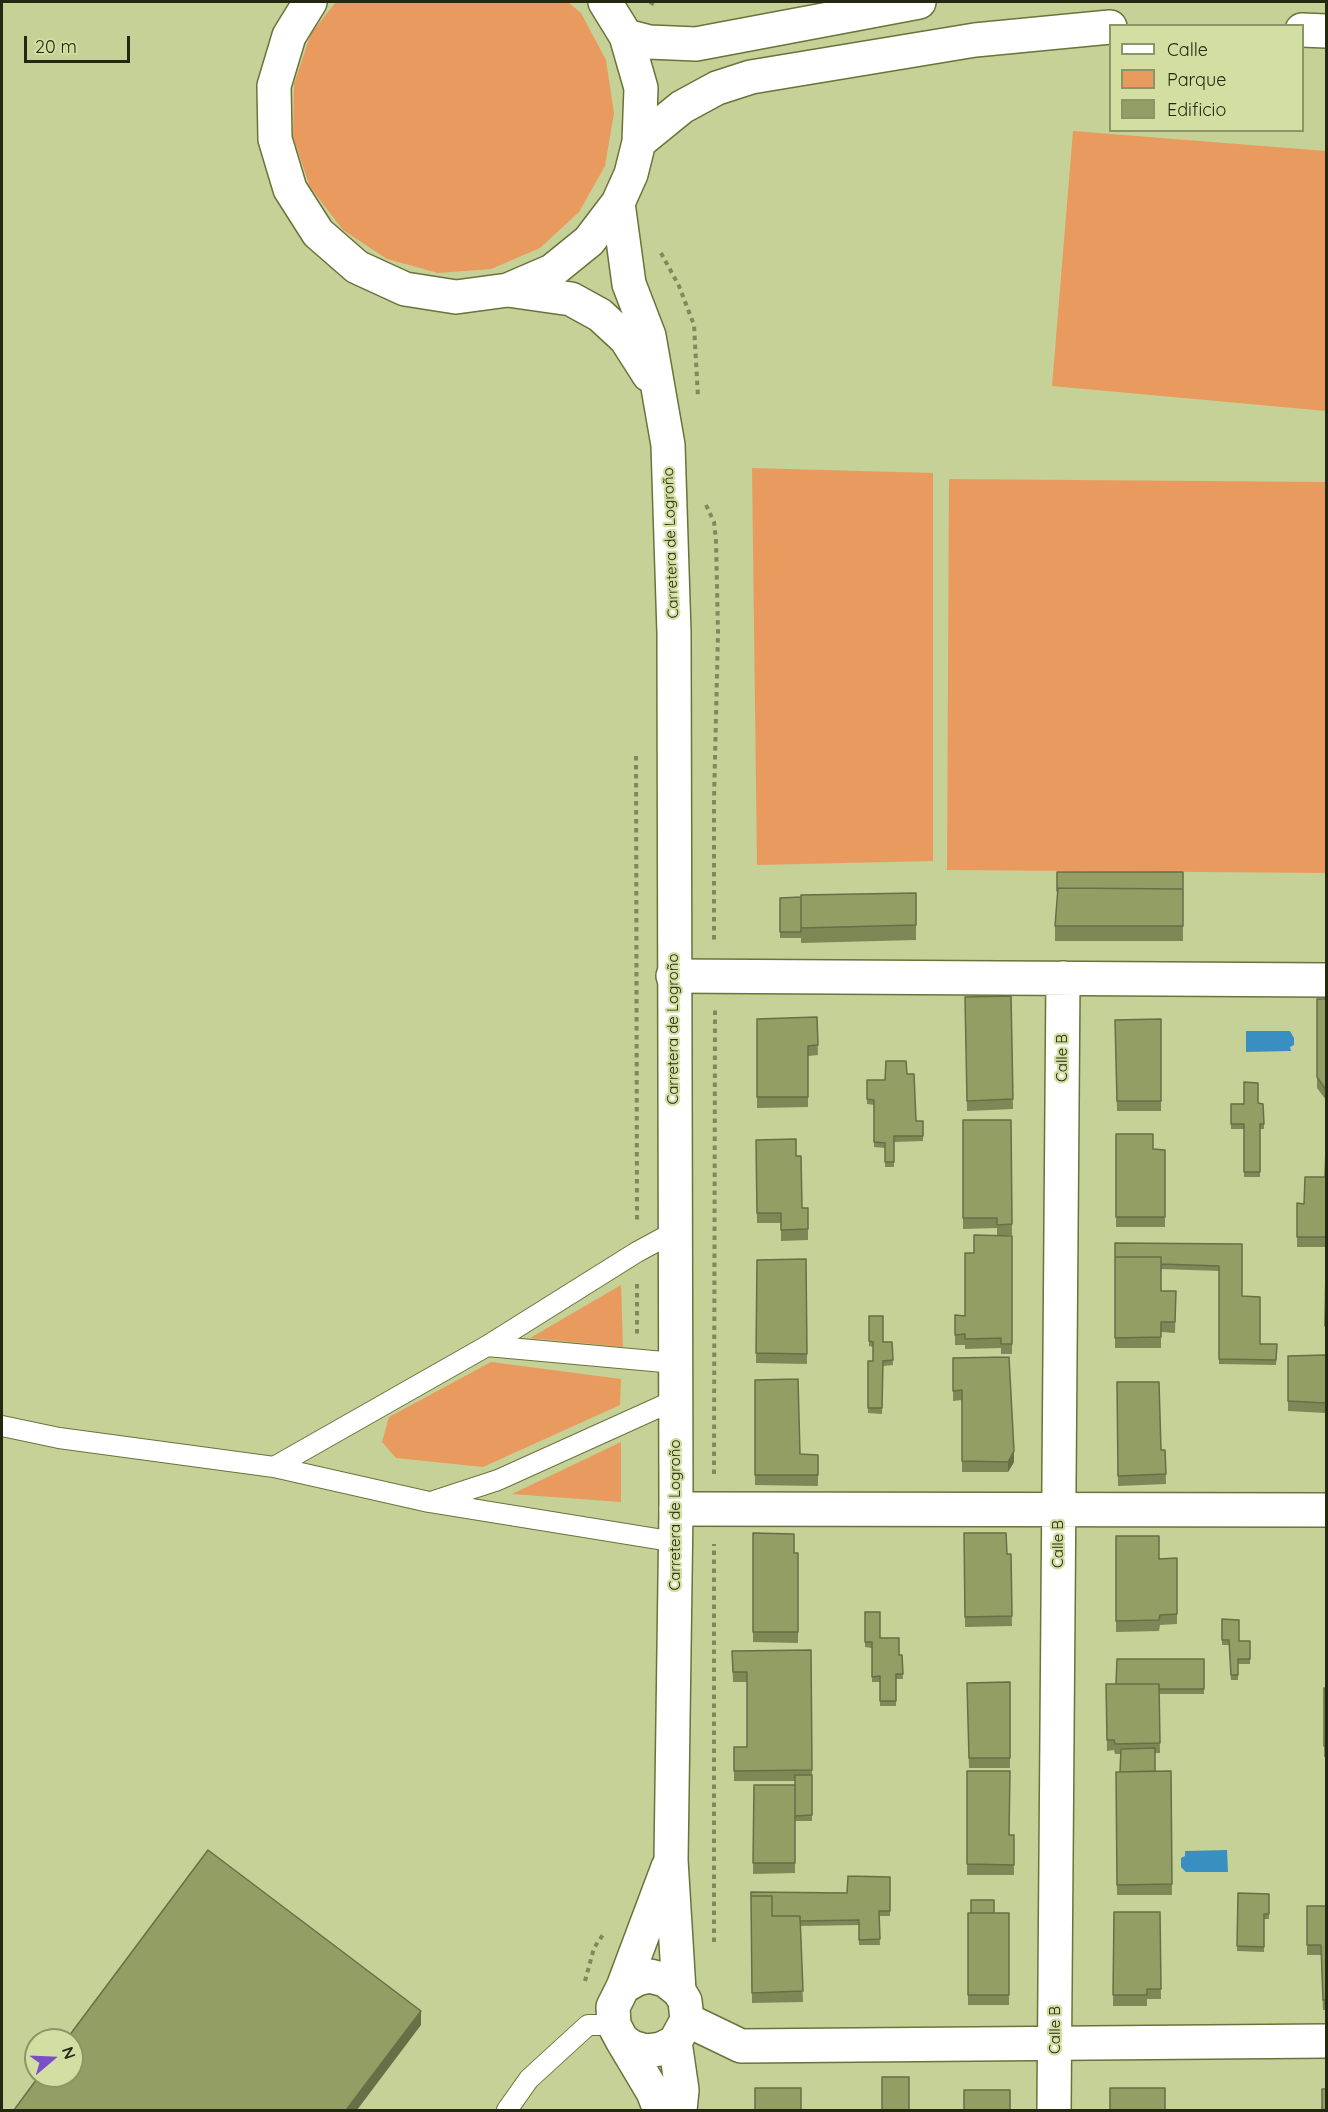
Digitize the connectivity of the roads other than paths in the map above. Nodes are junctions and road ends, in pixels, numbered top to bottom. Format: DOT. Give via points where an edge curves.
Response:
graph roads {
  1 [pos="310,2"];
  2 [pos="605,2"];
  3 [pos="919,2"];
  4 [pos="1109,27"];
  5 [pos="1304,30"];
  6 [pos="1326,31"];
  7 [pos="626,36"];
  8 [pos="639,142"];
  9 [pos="618,203"];
  10 [pos="508,290"];
  11 [pos="655,384"];
  12 [pos="673,976"];
  13 [pos="1063,978"];
  14 [pos="1326,980"];
  15 [pos="674,1232"];
  16 [pos="487,1346"];
  17 [pos="675,1363"];
  18 [pos="675,1400"];
  19 [pos="2,1426"];
  20 [pos="274,1467"];
  21 [pos="429,1502"];
  22 [pos="676,1509"];
  23 [pos="1058,1509"];
  24 [pos="1326,1510"];
  25 [pos="676,1542"];
  26 [pos="671,1860"];
  27 [pos="623,1987"];
  28 [pos="680,2018"];
  29 [pos="618,2033"];
  30 [pos="1326,2041"];
  31 [pos="1055,2043"];
  32 [pos="507,2110"];
  33 [pos="660,2110"];
  34 [pos="680,2110"];
  35 [pos="1054,2110"];
  1 -- 10 [label="street" via="288,36 274,86 275,139 290,189 318,233 357,267 405,289 456,297"];
  2 -- 7 [label="street"];
  3 -- 7 [label="street" via="696,44 649,42"];
  4 -- 8 [label="street" via="975,40 751,77 717,88 682,107"];
  5 -- 6 [label="street"];
  7 -- 8 [label="street" via="641,88"];
  8 -- 9 [label="street"];
  9 -- 10 [label="street" via="589,241 552,271"];
  9 -- 11 [label="street, Carretera de Logroño" via="629,284 649,336"];
  10 -- 11 [label="street" via="571,299 600,315 626,339"];
  11 -- 12 [label="street, Carretera de Logroño" via="669,457 674,633"];
  12 -- 13 [label="street"];
  12 -- 15 [label="street, Carretera de Logroño"];
  13 -- 14 [label="street"];
  13 -- 23 [label="street, Calle B"];
  15 -- 16 [label="lane"];
  15 -- 17 [label="street, Carretera de Logroño"];
  16 -- 17 [label="lane"];
  16 -- 20 [label="lane"];
  17 -- 18 [label="street, Carretera de Logroño"];
  18 -- 21 [label="lane" via="498,1480"];
  18 -- 22 [label="street, Carretera de Logroño"];
  19 -- 20 [label="lane" via="59,1438"];
  20 -- 21 [label="lane"];
  21 -- 25 [label="lane"];
  22 -- 23 [label="street"];
  22 -- 25 [label="street, Carretera de Logroño"];
  23 -- 24 [label="street"];
  23 -- 31 [label="street, Calle B"];
  25 -- 26 [label="street, Carretera de Logroño"];
  26 -- 27 [label="street, Carretera de Logroño"];
  26 -- 28 [label="street, Carretera de Logroño"];
  27 -- 28 [label="street" via="637,1978 665,1980"];
  27 -- 29 [label="street" via="613,2007"];
  28 -- 29 [label="street" via="661,2049 646,2051 632,2047"];
  28 -- 31 [label="street" via="741,2046"];
  28 -- 34 [label="street, Carretera de Logroño"];
  29 -- 32 [label="lane" via="588,2025 530,2079"];
  29 -- 33 [label="street"];
  30 -- 31 [label="street"];
  31 -- 35 [label="street, Calle B"];
}
